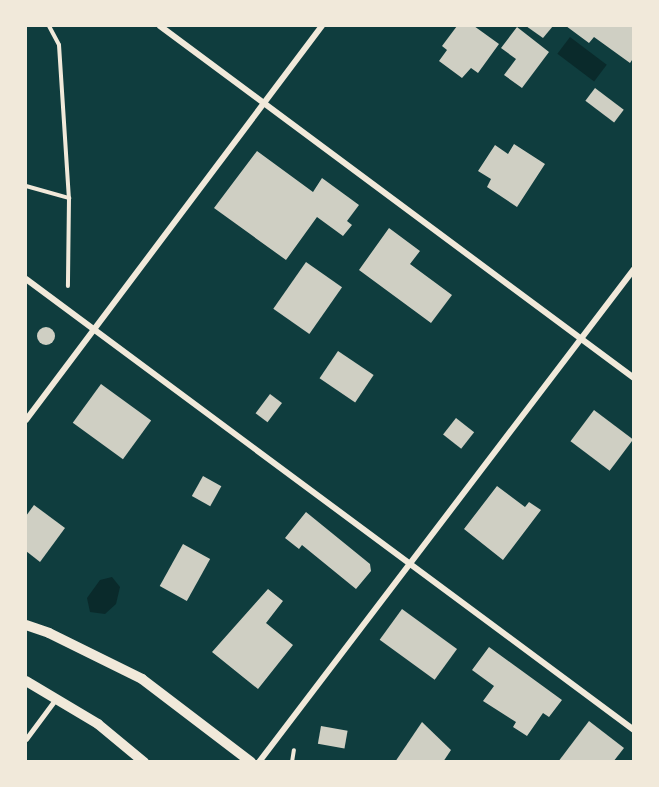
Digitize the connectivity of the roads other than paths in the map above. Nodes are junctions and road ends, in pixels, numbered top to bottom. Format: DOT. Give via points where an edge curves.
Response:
graph roads {
  1 [pos="160,26"];
  2 [pos="322,26"];
  3 [pos="265,104"];
  4 [pos="633,269"];
  5 [pos="26,279"];
  6 [pos="93,329"];
  7 [pos="578,338"];
  8 [pos="633,378"];
  9 [pos="26,420"];
  10 [pos="408,561"];
  11 [pos="26,626"];
  12 [pos="26,681"];
  13 [pos="56,699"];
  14 [pos="633,730"];
  15 [pos="26,739"];
  16 [pos="144,762"];
  17 [pos="251,762"];
  18 [pos="259,762"];
  1 -- 3 [label="street"];
  2 -- 3 [label="street"];
  3 -- 6 [label="street"];
  3 -- 7 [label="street"];
  4 -- 7 [label="street"];
  5 -- 6 [label="street"];
  6 -- 9 [label="street"];
  6 -- 10 [label="street"];
  7 -- 8 [label="street"];
  7 -- 10 [label="street"];
  10 -- 14 [label="street"];
  10 -- 18 [label="street"];
  11 -- 17 [label="street" via="142,679"];
  12 -- 13 [label="street"];
  13 -- 15 [label="lane"];
  13 -- 16 [label="street" via="98,724"];
}
